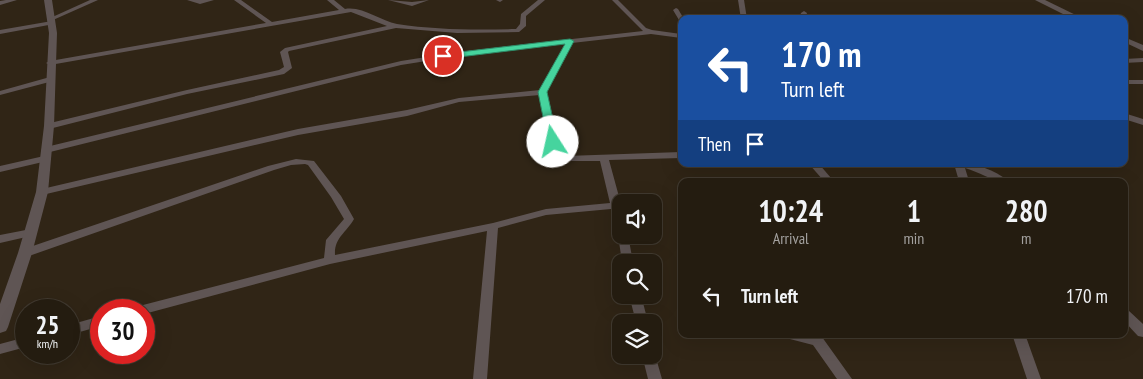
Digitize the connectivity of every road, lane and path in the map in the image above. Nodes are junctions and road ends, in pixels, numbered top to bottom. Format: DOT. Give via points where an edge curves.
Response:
graph roads {
  1 [pos="14,0"];
  2 [pos="48,0"];
  3 [pos="95,0"];
  4 [pos="190,0"];
  5 [pos="211,0"];
  6 [pos="237,0"];
  7 [pos="330,0"];
  8 [pos="391,0"];
  9 [pos="426,0"];
  10 [pos="542,0"];
  11 [pos="615,0"];
  12 [pos="741,0"];
  13 [pos="1039,0"];
  14 [pos="0,3"];
  15 [pos="676,10"];
  16 [pos="344,11"];
  17 [pos="679,15"];
  18 [pos="743,15"];
  19 [pos="1071,15"];
  20 [pos="51,21"];
  21 [pos="270,24"];
  22 [pos="396,26"];
  23 [pos="0,32"];
  24 [pos="651,32"];
  25 [pos="678,36"];
  26 [pos="570,41"];
  27 [pos="1128,41"];
  28 [pos="1143,48"];
  29 [pos="1143,60"];
  30 [pos="1128,61"];
  31 [pos="50,63"];
  32 [pos="50,78"];
  33 [pos="1128,82"];
  34 [pos="1143,82"];
  35 [pos="543,92"];
  36 [pos="0,93"];
  37 [pos="1128,117"];
  38 [pos="1142,121"];
  39 [pos="49,126"];
  40 [pos="45,154"];
  41 [pos="678,155"];
  42 [pos="604,158"];
  43 [pos="817,167"];
  44 [pos="972,167"];
  45 [pos="0,169"];
  46 [pos="826,178"];
  47 [pos="997,178"];
  48 [pos="42,192"];
  49 [pos="613,194"];
  50 [pos="612,205"];
  51 [pos="493,226"];
  52 [pos="31,232"];
  53 [pos="0,239"];
  54 [pos="25,253"];
  55 [pos="330,260"];
  56 [pos="155,307"];
  57 [pos="1128,317"];
  58 [pos="1,323"];
  59 [pos="1143,332"];
  60 [pos="806,338"];
  61 [pos="1020,338"];
  62 [pos="15,345"];
  63 [pos="0,349"];
  64 [pos="652,364"];
  65 [pos="480,379"];
  66 [pos="655,379"];
  67 [pos="845,379"];
  68 [pos="1034,379"];
  1 -- 14 [label="street"];
  2 -- 20 [label="street"];
  3 -- 20 [label="street"];
  4 -- 5 [label="street"];
  6 -- 21 [label="street"];
  7 -- 16 [label="street"];
  8 -- 9 [label="street" via="412,4"];
  10 -- 22 [label="street" via="523,15 524,25 517,31"];
  11 -- 24 [label="street" via="644,30"];
  12 -- 18 [label="street"];
  13 -- 19 [label="street"];
  15 -- 17 [label="street"];
  16 -- 21 [label="street"];
  16 -- 22 [label="street" via="359,11"];
  20 -- 23 [label="street"];
  20 -- 31 [label="street"];
  21 -- 31 [label="street"];
  22 -- 39 [label="street" via="287,50 284,52 288,68 281,72"];
  24 -- 25 [label="street"];
  24 -- 26 [label="street"];
  26 -- 35 [label="street"];
  26 -- 40 [label="street" via="401,63"];
  27 -- 28 [label="street"];
  29 -- 30 [label="street"];
  31 -- 32 [label="street"];
  32 -- 36 [label="street"];
  32 -- 39 [label="street"];
  33 -- 34 [label="street"];
  35 -- 42 [label="street" via="558,158"];
  35 -- 48 [label="street" via="459,100 407,113 298,132"];
  37 -- 38 [label="street"];
  39 -- 40 [label="street"];
  40 -- 45 [label="street"];
  40 -- 48 [label="street"];
  41 -- 42 [label="street"];
  42 -- 49 [label="street"];
  43 -- 46 [label="street"];
  44 -- 47 [label="street"];
  48 -- 52 [label="street"];
  50 -- 51 [label="street" via="546,212"];
  51 -- 55 [label="street"];
  51 -- 65 [label="street"];
  52 -- 53 [label="street"];
  52 -- 54 [label="street"];
  54 -- 55 [label="street" via="272,168 305,161 336,196 349,219 328,244"];
  54 -- 58 [label="street"];
  55 -- 56 [label="street"];
  57 -- 59 [label="street"];
  60 -- 67 [label="street" via="817,341"];
  61 -- 68 [label="street"];
  62 -- 63 [label="street"];
  64 -- 66 [label="street"];
}
